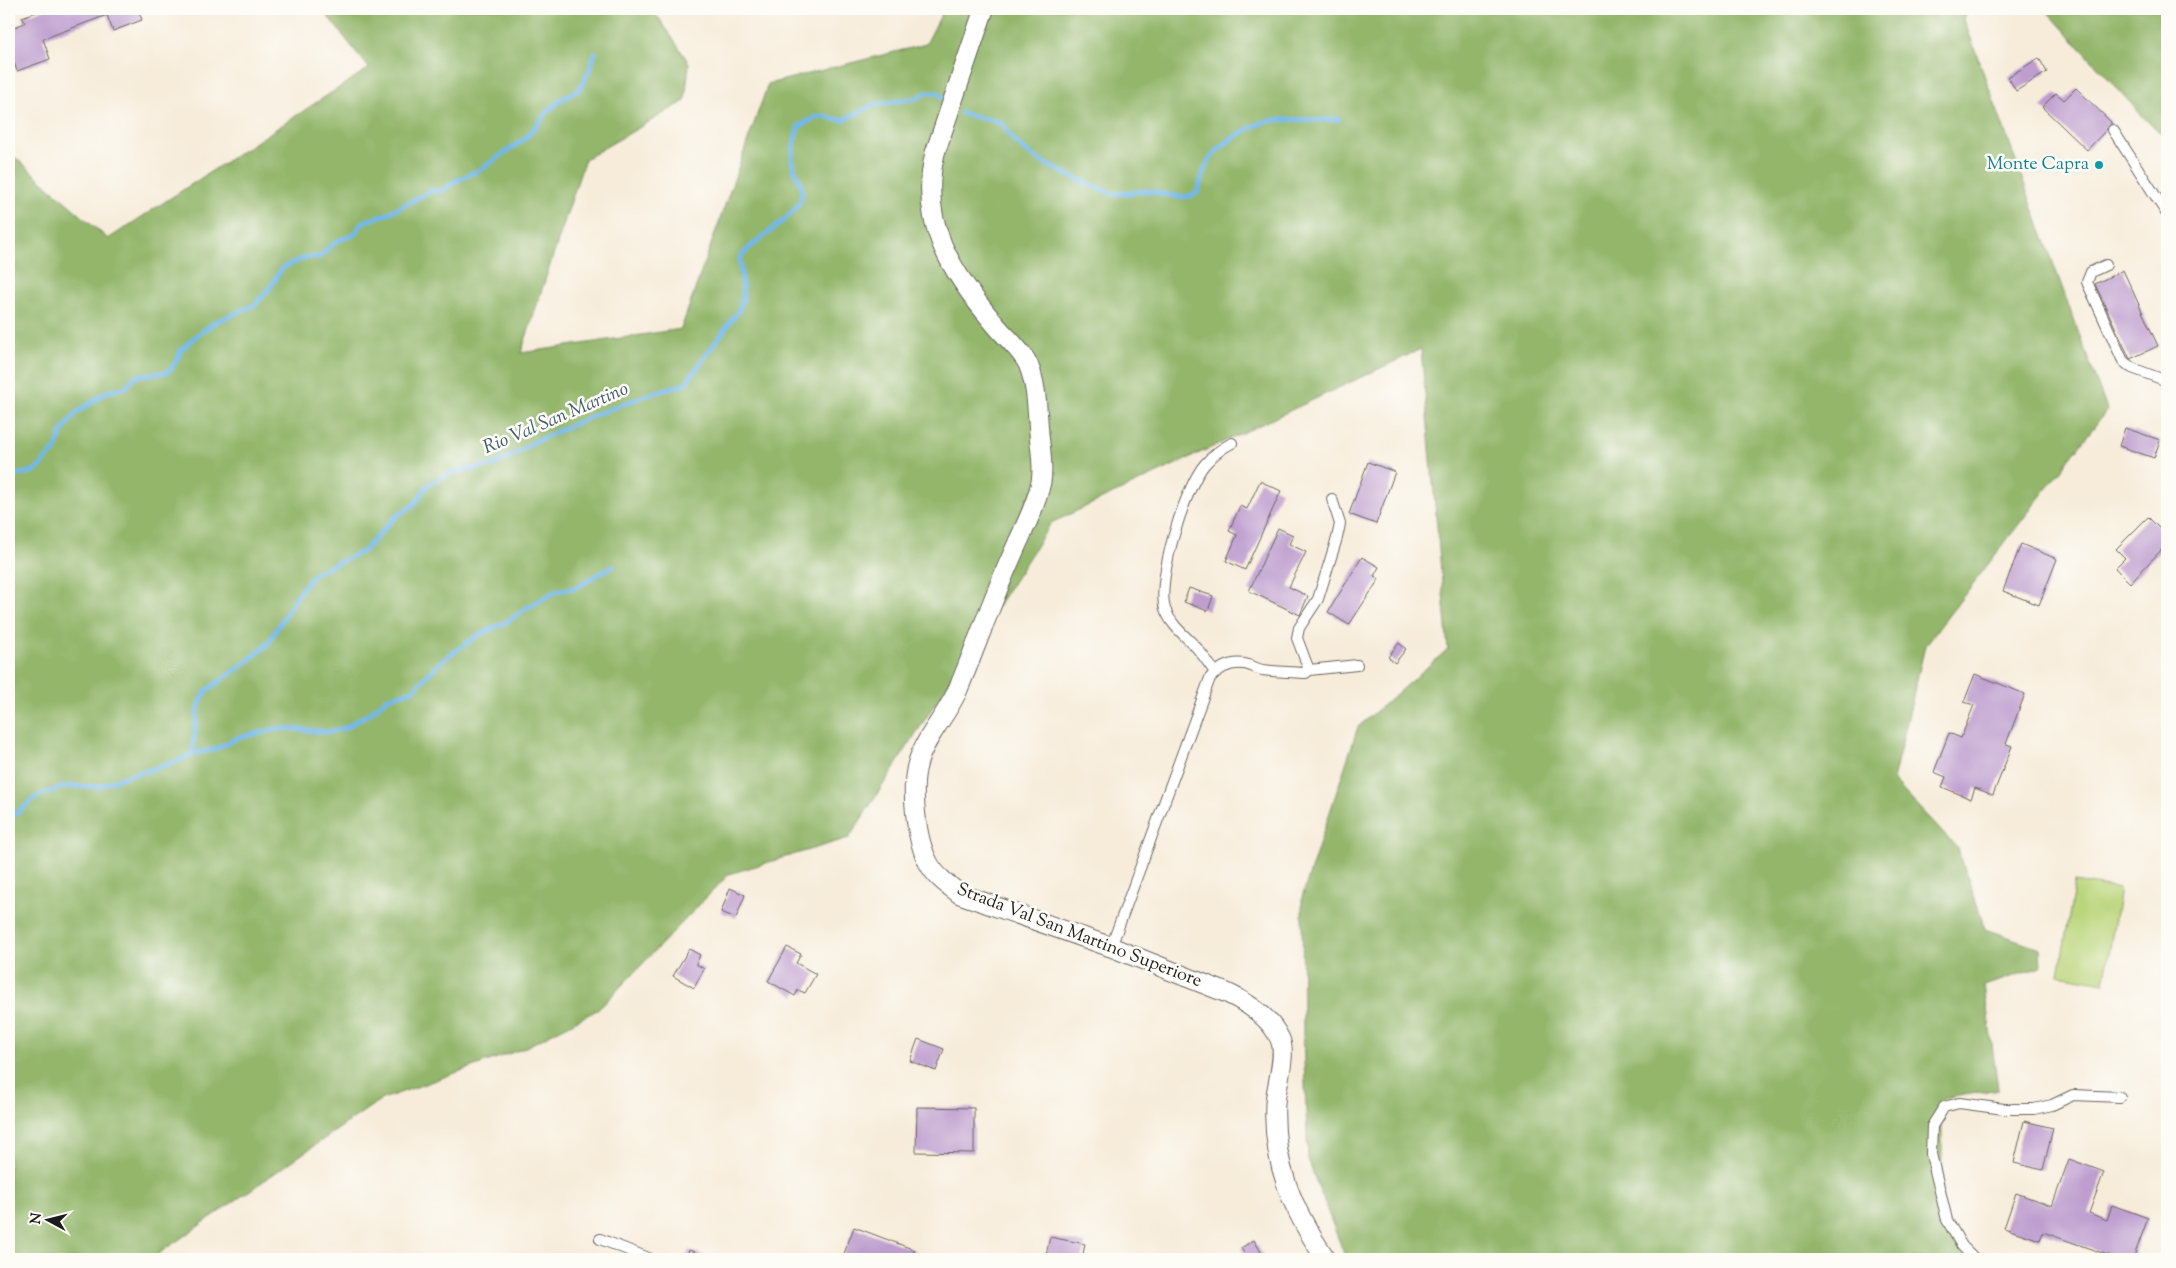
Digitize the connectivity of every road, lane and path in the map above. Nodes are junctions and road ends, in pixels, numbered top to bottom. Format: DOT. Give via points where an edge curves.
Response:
graph roads {
  1 [pos="984,9"];
  2 [pos="2113,130"];
  3 [pos="2167,214"];
  4 [pos="2106,265"];
  5 [pos="2167,381"];
  6 [pos="1232,443"];
  7 [pos="1332,499"];
  8 [pos="1357,666"];
  9 [pos="1309,670"];
  10 [pos="1215,672"];
  11 [pos="1111,947"];
  12 [pos="2120,1097"];
  13 [pos="600,1239"];
  14 [pos="651,1259"];
  15 [pos="1326,1259"];
  16 [pos="1975,1259"];
  1 -- 11 [label="street, Strada Val San Martino Superiore" via="935,153 930,191 935,226 966,290 1028,364 1034,381 1042,479 1035,504 958,689 918,762 917,825 928,863 941,880 960,894"];
  2 -- 3 [label="lane"];
  4 -- 5 [label="lane" via="2092,272 2087,282 2123,361 2132,368"];
  6 -- 10 [label="lane" via="1214,455 1198,474 1167,554 1165,572 1164,607 1169,618"];
  7 -- 9 [label="lane" via="1340,524 1337,538 1318,598 1299,628 1297,638"];
  8 -- 9 [label="lane"];
  9 -- 10 [label="lane" via="1306,673 1287,672 1244,664 1219,668"];
  10 -- 11 [label="lane" via="1210,678"];
  11 -- 15 [label="street, Strada Val San Martino Superiore" via="1244,1001 1274,1028 1281,1041 1282,1055 1275,1102 1278,1155 1285,1185"];
  12 -- 16 [label="lane" via="2073,1095 2034,1109 1959,1103 1944,1107 1932,1126 1931,1154 1946,1220 1962,1246"];
  13 -- 14 [label="lane"];
}
